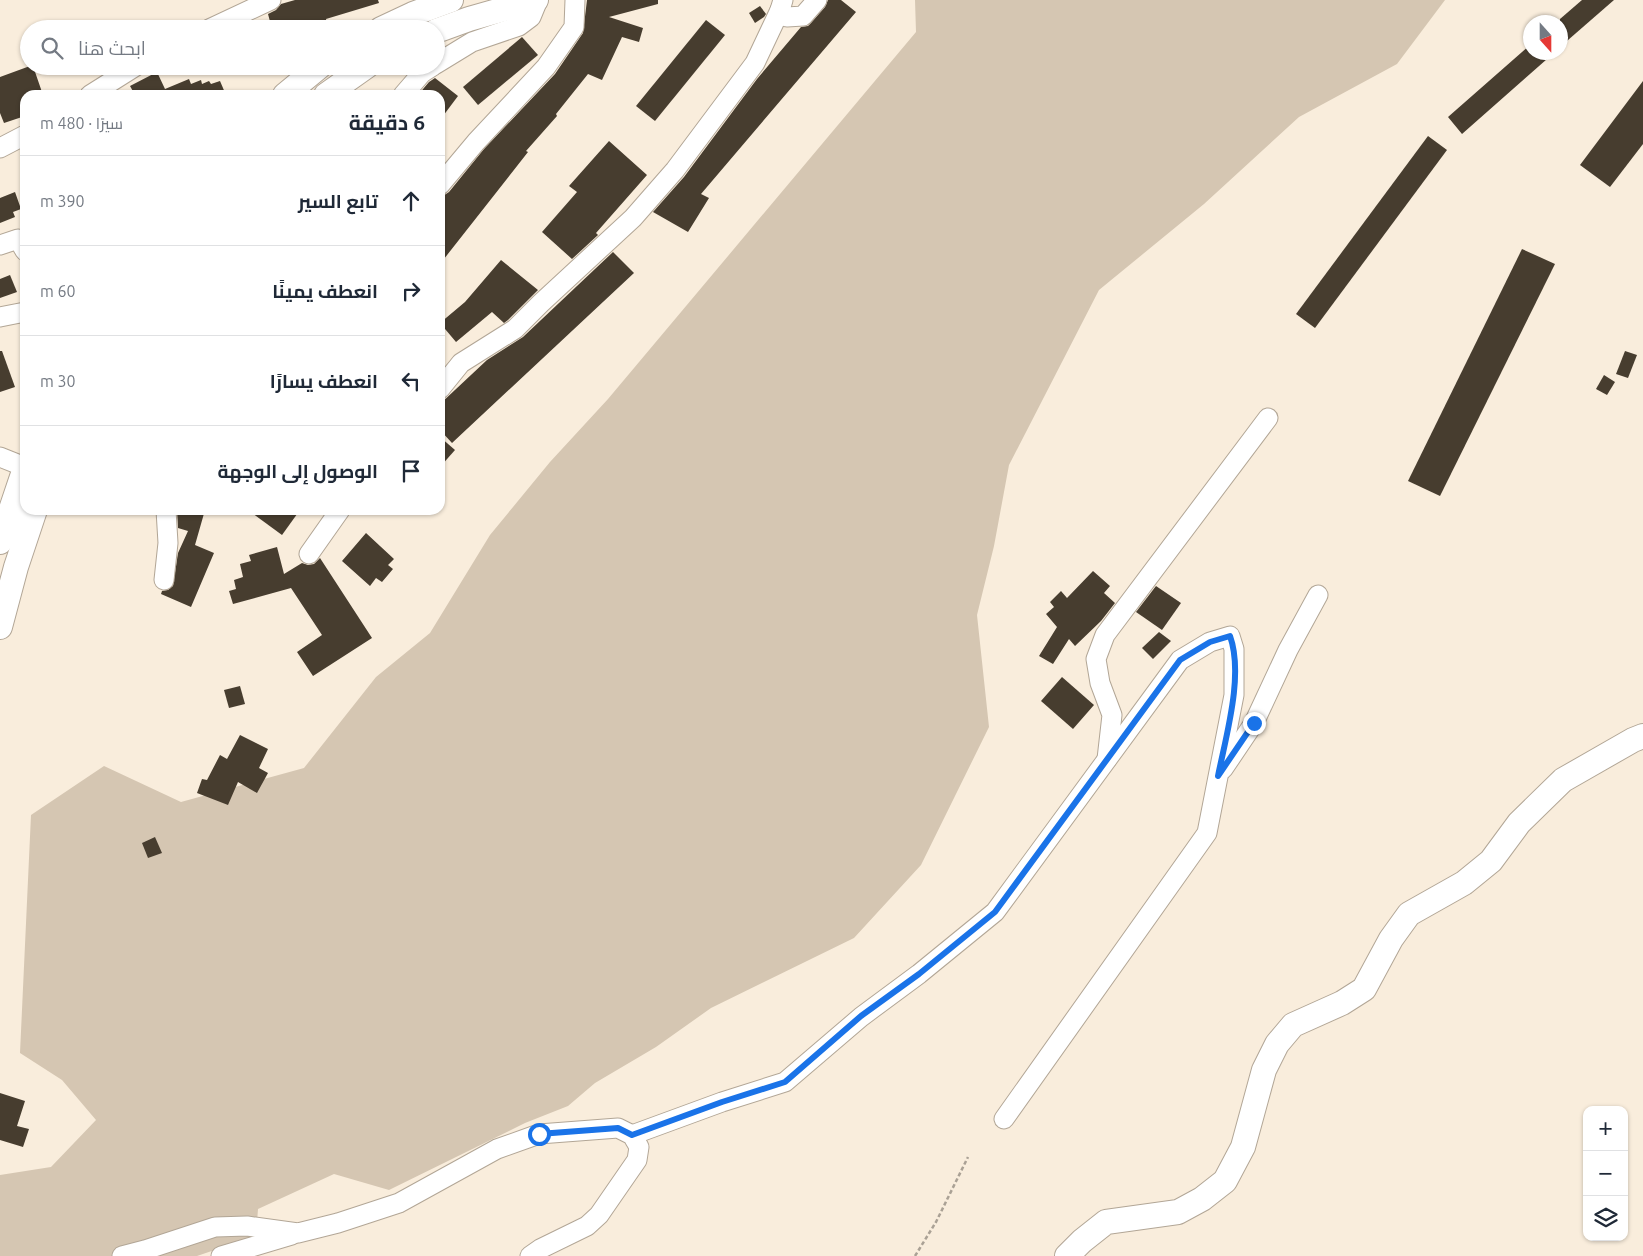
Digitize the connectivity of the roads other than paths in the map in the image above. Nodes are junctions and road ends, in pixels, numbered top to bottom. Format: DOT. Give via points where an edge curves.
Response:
graph roads {
  1 [pos="271,0"];
  2 [pos="451,0"];
  3 [pos="537,0"];
  4 [pos="576,0"];
  5 [pos="817,0"];
  6 [pos="505,4"];
  7 [pos="781,5"];
  8 [pos="228,20"];
  9 [pos="400,20"];
  10 [pos="445,28"];
  11 [pos="445,58"];
  12 [pos="122,75"];
  13 [pos="309,75"];
  14 [pos="354,75"];
  15 [pos="420,75"];
  16 [pos="98,90"];
  17 [pos="291,90"];
  18 [pos="333,90"];
  19 [pos="407,90"];
  20 [pos="20,138"];
  21 [pos="0,148"];
  22 [pos="445,179"];
  23 [pos="20,242"];
  24 [pos="0,245"];
  25 [pos="20,313"];
  26 [pos="0,318"];
  27 [pos="445,383"];
  28 [pos="1268,418"];
  29 [pos="0,457"];
  30 [pos="20,465"];
  31 [pos="20,482"];
  32 [pos="33,515"];
  33 [pos="166,515"];
  34 [pos="336,515"];
  35 [pos="0,542"];
  36 [pos="309,554"];
  37 [pos="164,580"];
  38 [pos="1318,595"];
  39 [pos="0,628"];
  40 [pos="1643,736"];
  41 [pos="1107,760"];
  42 [pos="1218,776"];
  43 [pos="1004,1119"];
  44 [pos="632,1135"];
  45 [pos="298,1233"];
  46 [pos="122,1256"];
  47 [pos="221,1256"];
  48 [pos="530,1256"];
  49 [pos="1067,1256"];
  1 -- 8 [label="street"];
  2 -- 9 [label="main road"];
  3 -- 6 [label="main road"];
  3 -- 11 [label="street" via="531,17 519,26 472,42"];
  4 -- 22 [label="street" via="574,27 546,67"];
  5 -- 7 [label="street" via="803,16 787,17"];
  6 -- 10 [label="main road"];
  7 -- 27 [label="street" via="755,63 675,170 633,218 515,329 461,363"];
  12 -- 16 [label="street"];
  13 -- 17 [label="main road"];
  14 -- 18 [label="main road"];
  15 -- 19 [label="street"];
  20 -- 21 [label="street"];
  23 -- 24 [label="street" via="18,238"];
  25 -- 26 [label="street"];
  28 -- 41 [label="street" via="1105,635 1096,658 1100,683 1112,715"];
  29 -- 30 [label="street"];
  31 -- 35 [label="main road"];
  32 -- 39 [label="main road"];
  33 -- 37 [label="street" via="168,543"];
  34 -- 36 [label="street"];
  38 -- 42 [label="street" via="1254,723"];
  40 -- 49 [label="main road" via="1563,780 1519,823 1491,861 1464,883 1409,914 1391,939 1364,989 1293,1025 1277,1044 1264,1070 1243,1147 1225,1181 1202,1200 1178,1212 1106,1222"];
  41 -- 42 [label="street" via="1180,660 1210,642 1230,636 1234,649 1234,695"];
  41 -- 44 [label="street" via="995,912 861,1016 785,1082"];
  42 -- 43 [label="street" via="1207,833"];
  44 -- 45 [label="street" via="618,1128 539,1134 497,1149 399,1203"];
  44 -- 48 [label="street" via="639,1146 637,1160 599,1215 587,1226"];
  45 -- 46 [label="street" via="247,1226 215,1227"];
  45 -- 47 [label="street"];
}
